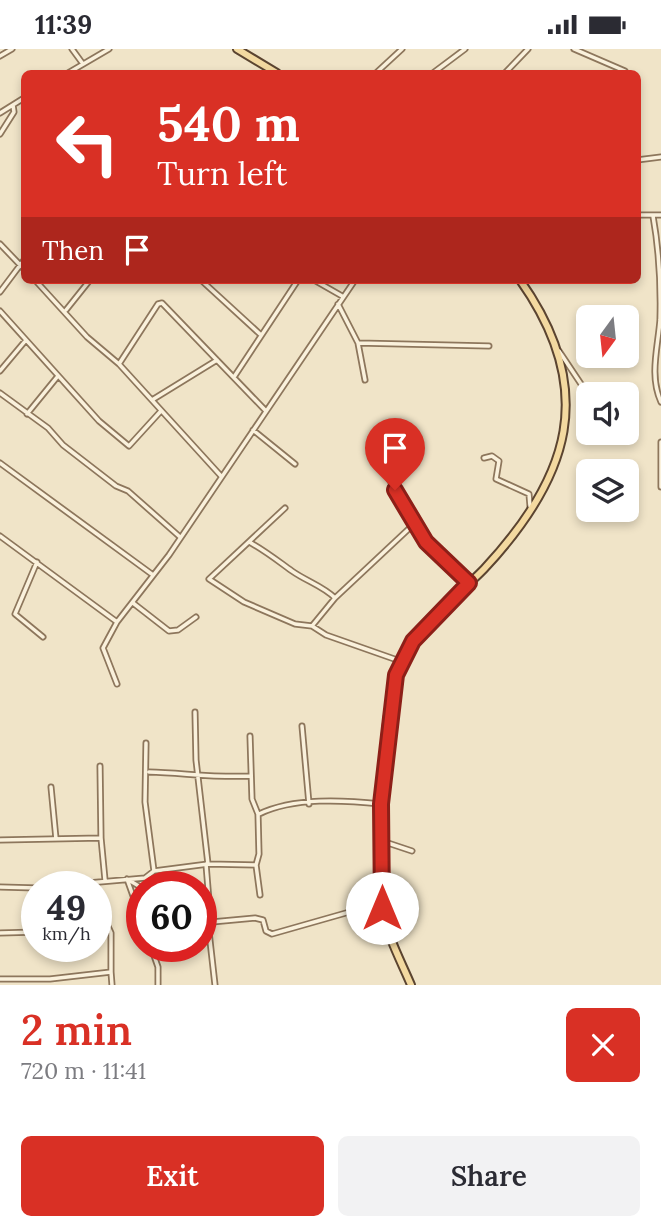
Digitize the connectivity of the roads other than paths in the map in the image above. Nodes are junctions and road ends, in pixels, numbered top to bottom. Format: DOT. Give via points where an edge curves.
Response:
graph roads {
  1 [pos="12,49"];
  2 [pos="72,49"];
  3 [pos="108,49"];
  4 [pos="237,49"];
  5 [pos="402,49"];
  6 [pos="465,49"];
  7 [pos="528,49"];
  8 [pos="574,49"];
  9 [pos="0,56"];
  10 [pos="83,64"];
  11 [pos="73,70"];
  12 [pos="272,70"];
  13 [pos="379,70"];
  14 [pos="437,70"];
  15 [pos="508,70"];
  16 [pos="623,70"];
  17 [pos="21,100"];
  18 [pos="13,106"];
  19 [pos="0,113"];
  20 [pos="0,134"];
  21 [pos="661,157"];
  22 [pos="641,160"];
  23 [pos="641,215"];
  24 [pos="661,215"];
  25 [pos="653,216"];
  26 [pos="0,244"];
  27 [pos="20,264"];
  28 [pos="660,277"];
  29 [pos="39,284"];
  30 [pos="87,284"];
  31 [pos="205,284"];
  32 [pos="295,284"];
  33 [pos="321,284"];
  34 [pos="352,284"];
  35 [pos="523,284"];
  36 [pos="0,292"];
  37 [pos="342,296"];
  38 [pos="338,303"];
  39 [pos="66,310"];
  40 [pos="0,311"];
  41 [pos="261,335"];
  42 [pos="26,340"];
  43 [pos="358,343"];
  44 [pos="489,346"];
  45 [pos="556,348"];
  46 [pos="217,360"];
  47 [pos="119,364"];
  48 [pos="0,371"];
  49 [pos="58,376"];
  50 [pos="234,377"];
  51 [pos="365,380"];
  52 [pos="580,382"];
  53 [pos="0,393"];
  54 [pos="152,400"];
  55 [pos="661,402"];
  56 [pos="265,410"];
  57 [pos="160,412"];
  58 [pos="27,414"];
  59 [pos="253,430"];
  60 [pos="661,442"];
  61 [pos="376,457"];
  62 [pos="484,458"];
  63 [pos="0,463"];
  64 [pos="295,464"];
  65 [pos="661,471"];
  66 [pos="221,476"];
  67 [pos="661,487"];
  68 [pos="285,508"];
  69 [pos="527,519"];
  70 [pos="415,523"];
  71 [pos="0,536"];
  72 [pos="181,537"];
  73 [pos="251,543"];
  74 [pos="37,562"];
  75 [pos="153,575"];
  76 [pos="469,583"];
  77 [pos="335,598"];
  78 [pos="133,603"];
  79 [pos="196,617"];
  80 [pos="117,622"];
  81 [pos="312,626"];
  82 [pos="43,636"];
  83 [pos="400,661"];
  84 [pos="117,684"];
  85 [pos="195,712"];
  86 [pos="303,726"];
  87 [pos="250,736"];
  88 [pos="146,743"];
  89 [pos="100,766"];
  90 [pos="149,772"];
  91 [pos="199,772"];
  92 [pos="251,776"];
  93 [pos="51,787"];
  94 [pos="309,804"];
  95 [pos="381,804"];
  96 [pos="258,814"];
  97 [pos="101,838"];
  98 [pos="56,839"];
  99 [pos="0,840"];
  100 [pos="382,841"];
  101 [pos="412,851"];
  102 [pos="207,864"];
  103 [pos="256,865"];
  104 [pos="105,871"];
  105 [pos="152,871"];
  106 [pos="164,871"];
  107 [pos="207,871"];
  108 [pos="0,887"];
  109 [pos="21,888"];
  110 [pos="260,895"];
  111 [pos="382,903"];
  112 [pos="217,922"];
  113 [pos="21,932"];
  114 [pos="0,933"];
  115 [pos="111,962"];
  116 [pos="156,962"];
  117 [pos="211,962"];
  118 [pos="111,972"];
  119 [pos="0,979"];
  120 [pos="112,985"];
  121 [pos="158,985"];
  122 [pos="215,985"];
  123 [pos="411,985"];
  1 -- 9 [label="street"];
  2 -- 10 [label="street"];
  3 -- 10 [label="street"];
  4 -- 12 [label="main road"];
  5 -- 13 [label="street"];
  6 -- 14 [label="street"];
  7 -- 15 [label="street"];
  8 -- 16 [label="street"];
  10 -- 11 [label="street"];
  17 -- 18 [label="street"];
  18 -- 19 [label="street"];
  18 -- 20 [label="street" via="15,112"];
  21 -- 22 [label="street"];
  23 -- 25 [label="street"];
  24 -- 25 [label="street"];
  25 -- 28 [label="street"];
  26 -- 27 [label="street"];
  27 -- 36 [label="street"];
  28 -- 55 [label="street" via="654,355"];
  29 -- 39 [label="street"];
  30 -- 39 [label="street"];
  31 -- 41 [label="street"];
  32 -- 41 [label="street"];
  33 -- 37 [label="street"];
  34 -- 37 [label="street"];
  35 -- 45 [label="main road" via="542,312"];
  37 -- 38 [label="street"];
  38 -- 43 [label="street"];
  38 -- 56 [label="street"];
  39 -- 47 [label="street" via="87,337"];
  40 -- 42 [label="street"];
  41 -- 50 [label="street"];
  42 -- 48 [label="street"];
  42 -- 49 [label="street"];
  43 -- 44 [label="street"];
  43 -- 51 [label="street"];
  45 -- 52 [label="street"];
  45 -- 69 [label="main road" via="563,369 563,437 553,473"];
  46 -- 47 [label="street" via="162,303"];
  46 -- 50 [label="street"];
  46 -- 54 [label="street"];
  47 -- 54 [label="street"];
  49 -- 57 [label="street" via="107,430 129,446"];
  49 -- 58 [label="street"];
  50 -- 56 [label="street"];
  53 -- 58 [label="street"];
  54 -- 57 [label="street"];
  56 -- 59 [label="street"];
  57 -- 66 [label="street"];
  58 -- 72 [label="street"];
  59 -- 64 [label="street"];
  59 -- 66 [label="street"];
  60 -- 65 [label="street"];
  61 -- 70 [label="street"];
  62 -- 69 [label="street" via="492,456 499,461 496,479 529,494"];
  63 -- 75 [label="street"];
  65 -- 67 [label="street"];
  66 -- 72 [label="street"];
  68 -- 73 [label="street"];
  69 -- 76 [label="main road"];
  70 -- 76 [label="street" via="439,557"];
  70 -- 77 [label="street"];
  71 -- 74 [label="street"];
  72 -- 75 [label="street"];
  73 -- 77 [label="street"];
  73 -- 81 [label="street" via="209,579 244,602 295,624"];
  74 -- 80 [label="street"];
  74 -- 82 [label="street" via="15,614"];
  75 -- 78 [label="street"];
  76 -- 83 [label="main road" via="422,630"];
  77 -- 81 [label="street"];
  78 -- 79 [label="street" via="169,631"];
  78 -- 80 [label="street"];
  80 -- 84 [label="street" via="103,648"];
  81 -- 83 [label="street"];
  83 -- 95 [label="main road" via="391,701"];
  85 -- 91 [label="street"];
  86 -- 94 [label="street"];
  87 -- 92 [label="street"];
  88 -- 105 [label="street" via="145,802"];
  89 -- 97 [label="street"];
  90 -- 91 [label="street"];
  91 -- 92 [label="street" via="214,777"];
  91 -- 102 [label="street"];
  92 -- 96 [label="street"];
  93 -- 98 [label="street"];
  94 -- 95 [label="street" via="350,800"];
  94 -- 96 [label="street"];
  95 -- 100 [label="main road"];
  96 -- 103 [label="street"];
  97 -- 98 [label="street"];
  97 -- 104 [label="street"];
  98 -- 99 [label="street"];
  100 -- 101 [label="street"];
  100 -- 111 [label="main road"];
  102 -- 103 [label="street"];
  102 -- 106 [label="street"];
  102 -- 107 [label="street"];
  103 -- 110 [label="street"];
  108 -- 109 [label="street"];
  111 -- 112 [label="street" via="272,934 256,918"];
  111 -- 123 [label="main road" via="387,928"];
  113 -- 114 [label="street"];
  115 -- 118 [label="street"];
  116 -- 121 [label="street"];
  117 -- 122 [label="street"];
  118 -- 119 [label="street"];
  118 -- 120 [label="street"];
}
